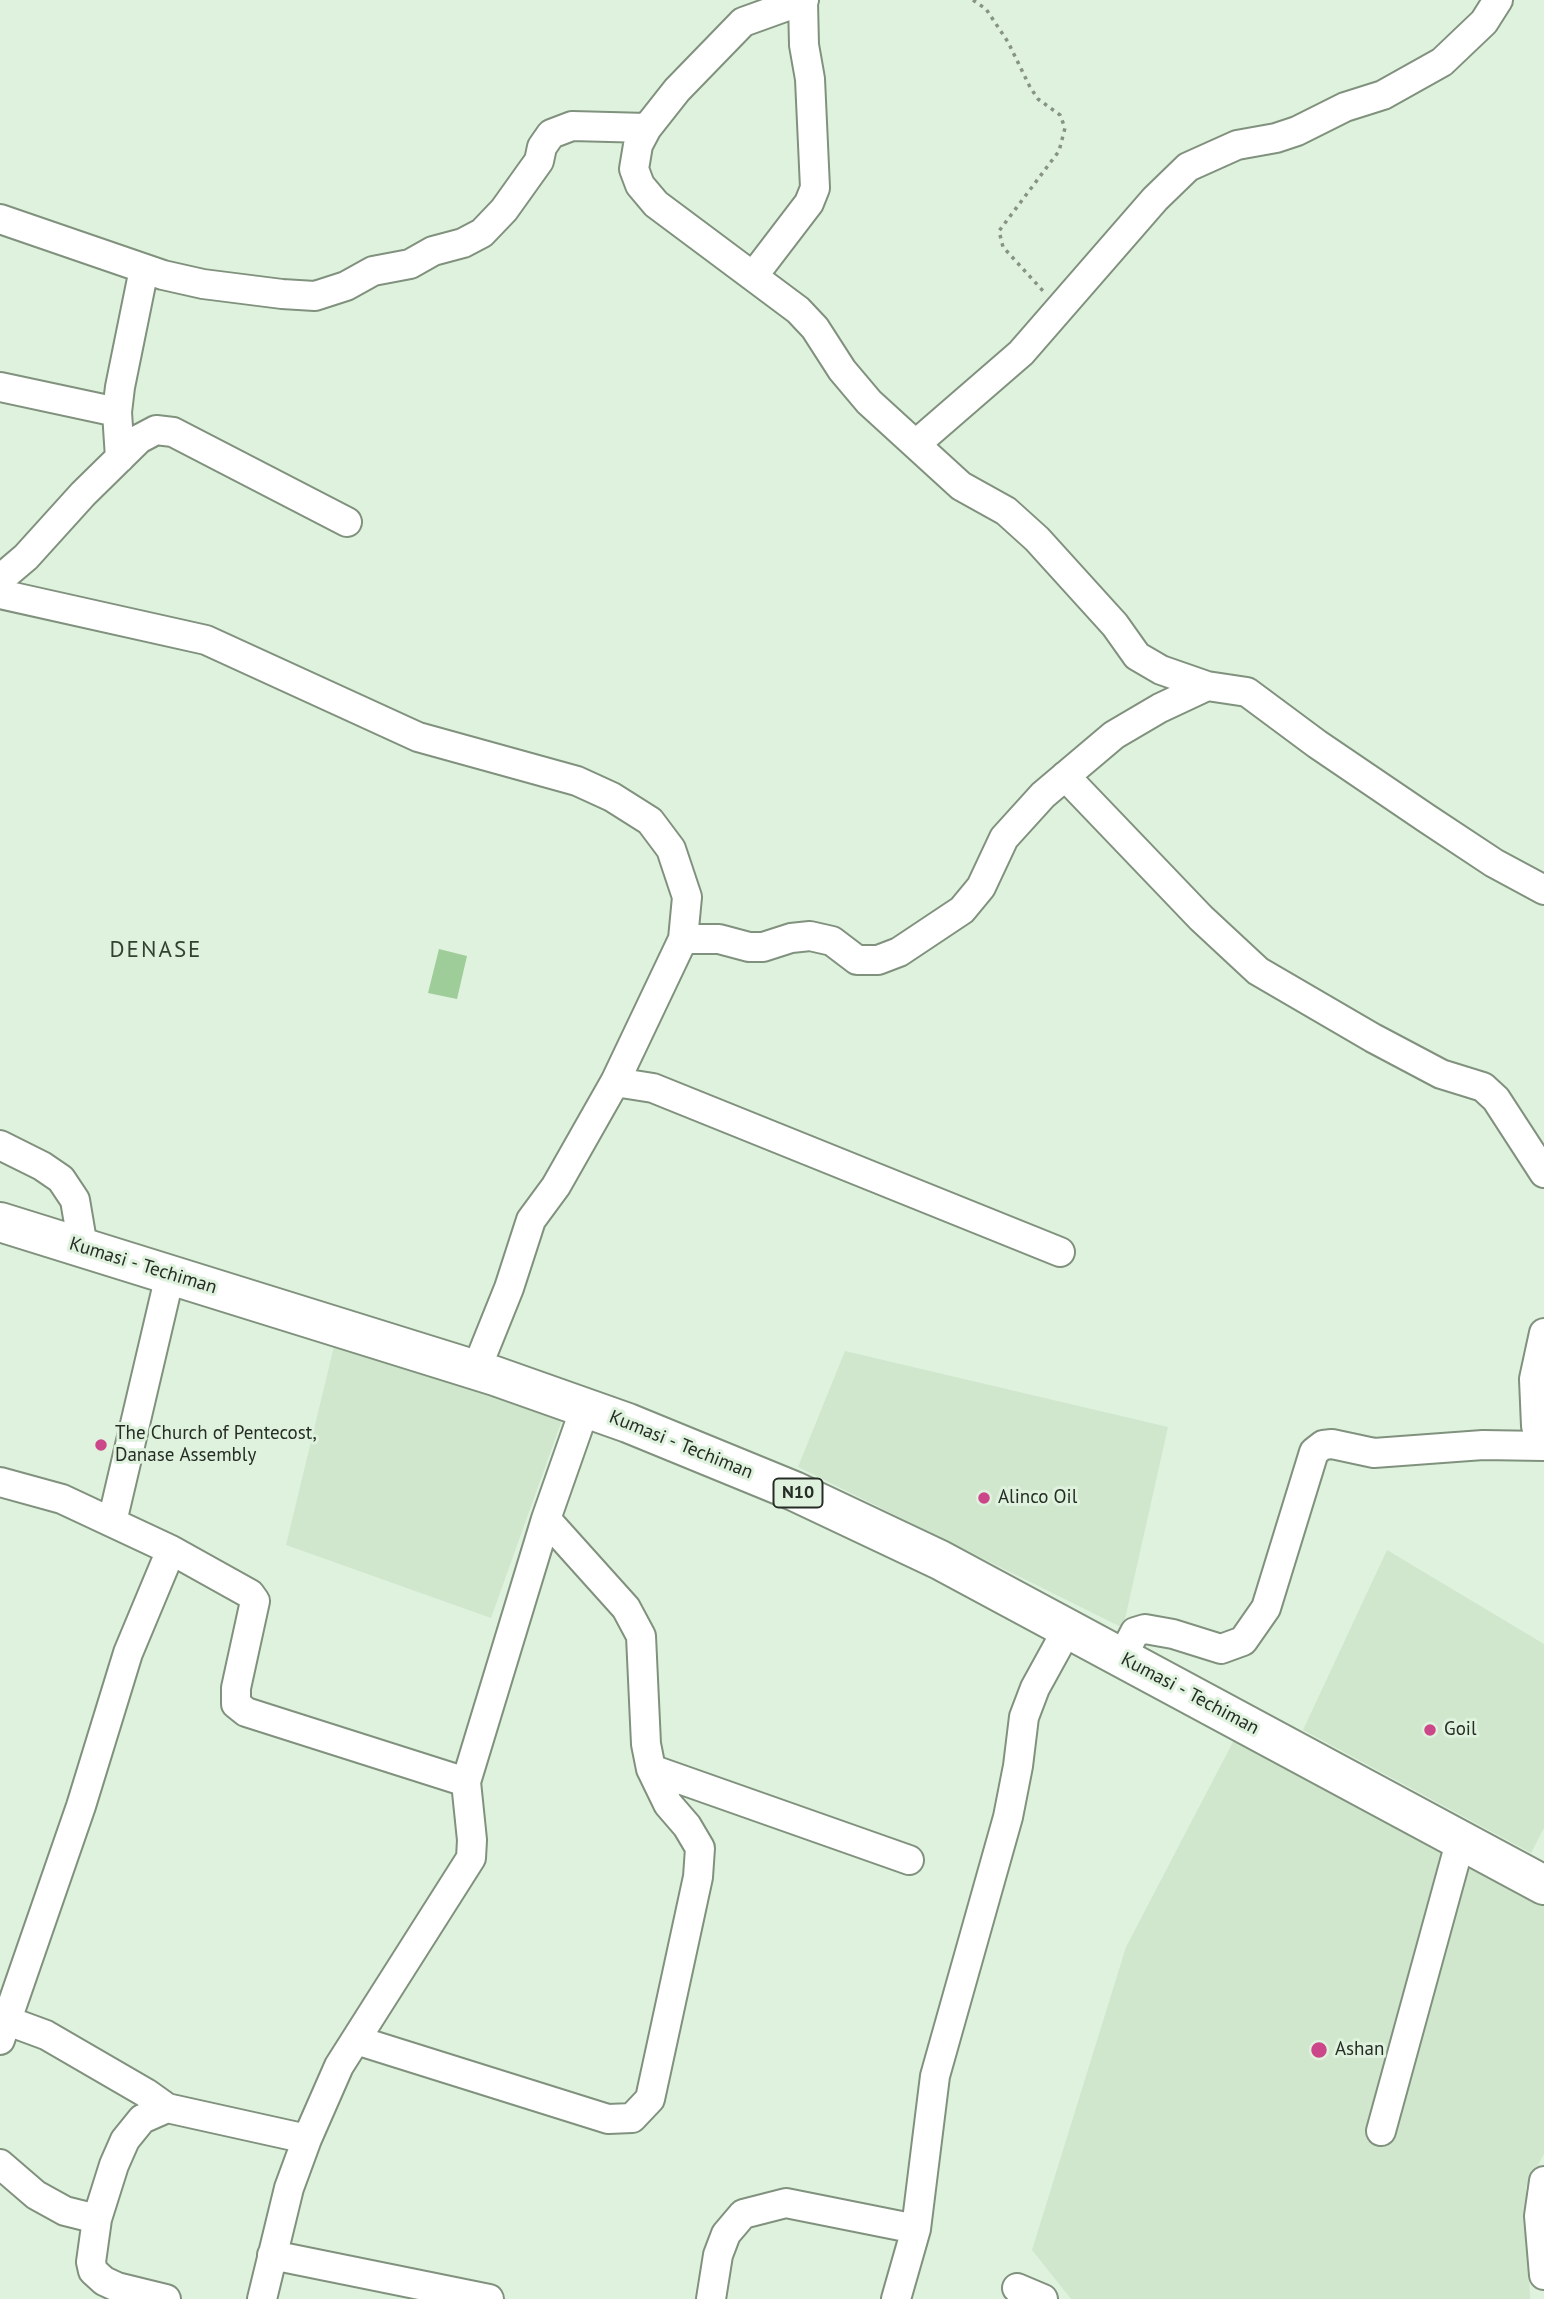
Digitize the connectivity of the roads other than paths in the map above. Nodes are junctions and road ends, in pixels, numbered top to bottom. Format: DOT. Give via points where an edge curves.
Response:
graph roads {
  1 [pos="1498,0"];
  2 [pos="803,1"];
  3 [pos="647,128"];
  4 [pos="0,219"];
  5 [pos="144,269"];
  6 [pos="754,275"];
  7 [pos="0,387"];
  8 [pos="117,412"];
  9 [pos="916,444"];
  10 [pos="120,458"];
  11 [pos="347,522"];
  12 [pos="0,579"];
  13 [pos="0,594"];
  14 [pos="1207,685"];
  15 [pos="1065,776"];
  16 [pos="1544,890"];
  17 [pos="684,939"];
  18 [pos="615,1082"];
  19 [pos="0,1145"];
  20 [pos="1544,1173"];
  21 [pos="0,1222"];
  22 [pos="83,1247"];
  23 [pos="1060,1252"];
  24 [pos="170,1275"];
  25 [pos="1544,1333"];
  26 [pos="476,1370"];
  27 [pos="585,1408"];
  28 [pos="1544,1443"];
  29 [pos="0,1482"];
  30 [pos="546,1519"];
  31 [pos="112,1522"];
  32 [pos="172,1550"];
  33 [pos="1068,1628"];
  34 [pos="1122,1657"];
  35 [pos="651,1769"];
  36 [pos="466,1782"];
  37 [pos="1461,1839"];
  38 [pos="909,1860"];
  39 [pos="1544,1885"];
  40 [pos="3,2028"];
  41 [pos="356,2040"];
  42 [pos="167,2108"];
  43 [pos="1381,2131"];
  44 [pos="307,2139"];
  45 [pos="0,2164"];
  46 [pos="1544,2181"];
  47 [pos="97,2219"];
  48 [pos="916,2229"];
  49 [pos="272,2256"];
  50 [pos="1544,2275"];
  51 [pos="1017,2288"];
  52 [pos="160,2298"];
  53 [pos="262,2299"];
  54 [pos="489,2299"];
  55 [pos="711,2299"];
  56 [pos="896,2299"];
  57 [pos="1043,2299"];
  1 -- 9 [label="street" via="1484,22 1443,62 1383,95 1345,107 1297,131 1237,145 1188,167 1021,353"];
  2 -- 3 [label="street" via="743,22"];
  2 -- 6 [label="street" via="815,188"];
  3 -- 5 [label="street" via="572,125 551,134 504,211 482,233 410,264 373,271 315,296 203,284"];
  3 -- 6 [label="street" via="634,169 640,185 680,224"];
  4 -- 5 [label="street"];
  5 -- 8 [label="street"];
  6 -- 9 [label="street" via="798,310 869,402"];
  7 -- 8 [label="street"];
  8 -- 10 [label="street"];
  9 -- 14 [label="street" via="961,486 1006,510 1037,539 1137,656 1161,670"];
  10 -- 11 [label="street" via="156,430 173,432"];
  10 -- 12 [label="street" via="26,558"];
  13 -- 17 [label="street" via="206,640 418,737 577,781 612,797 650,821 671,849 687,897"];
  14 -- 15 [label="street" via="1114,735"];
  14 -- 16 [label="street" via="1247,692 1426,818"];
  15 -- 17 [label="street" via="1004,838 981,887 962,910 899,952 878,960 857,960 832,941 810,936 763,947 719,939"];
  15 -- 20 [label="street" via="1258,971 1441,1074 1483,1087"];
  17 -- 18 [label="street"];
  18 -- 23 [label="street" via="653,1088"];
  18 -- 26 [label="street" via="556,1186 531,1220"];
  19 -- 22 [label="street" via="61,1179 75,1200"];
  21 -- 22 [label="highway, Kumasi - Techiman / N10"];
  22 -- 24 [label="highway, Kumasi - Techiman / N10"];
  24 -- 26 [label="highway, Kumasi - Techiman / N10"];
  24 -- 31 [label="street"];
  25 -- 28 [label="street" via="1534,1379 1536,1426"];
  26 -- 27 [label="highway, Kumasi - Techiman / N10"];
  27 -- 30 [label="street"];
  27 -- 33 [label="highway, Kumasi - Techiman / N10" via="816,1501"];
  28 -- 34 [label="street" via="1374,1453 1323,1445 1314,1452 1266,1608 1242,1642 1221,1649 1145,1629 1135,1632"];
  29 -- 31 [label="street" via="62,1499"];
  30 -- 35 [label="street" via="626,1608 641,1636"];
  30 -- 36 [label="street"];
  31 -- 32 [label="street"];
  32 -- 36 [label="street" via="255,1601 236,1688 236,1704 246,1712"];
  32 -- 40 [label="street" via="128,1653"];
  33 -- 34 [label="highway, Kumasi - Techiman / N10"];
  33 -- 48 [label="street" via="1024,1717 1008,1817 935,2076"];
  34 -- 37 [label="highway, Kumasi - Techiman / N10"];
  35 -- 38 [label="street"];
  35 -- 41 [label="street" via="668,1804 700,1848 698,1877 650,2099 632,2118 608,2119"];
  36 -- 41 [label="street" via="471,1858"];
  37 -- 39 [label="highway, Kumasi - Techiman / N10"];
  37 -- 43 [label="street"];
  40 -- 42 [label="street" via="46,2035"];
  41 -- 44 [label="street" via="339,2066"];
  42 -- 44 [label="street"];
  42 -- 47 [label="street" via="142,2119 125,2140"];
  44 -- 49 [label="street"];
  45 -- 47 [label="street" via="36,2195 65,2211"];
  46 -- 50 [label="street" via="1539,2216"];
  47 -- 52 [label="street" via="93,2271 117,2287"];
  48 -- 55 [label="street" via="786,2203 743,2214 726,2234 718,2255"];
  48 -- 56 [label="street"];
  49 -- 53 [label="street"];
  49 -- 54 [label="street"];
  51 -- 57 [label="street"];
}
